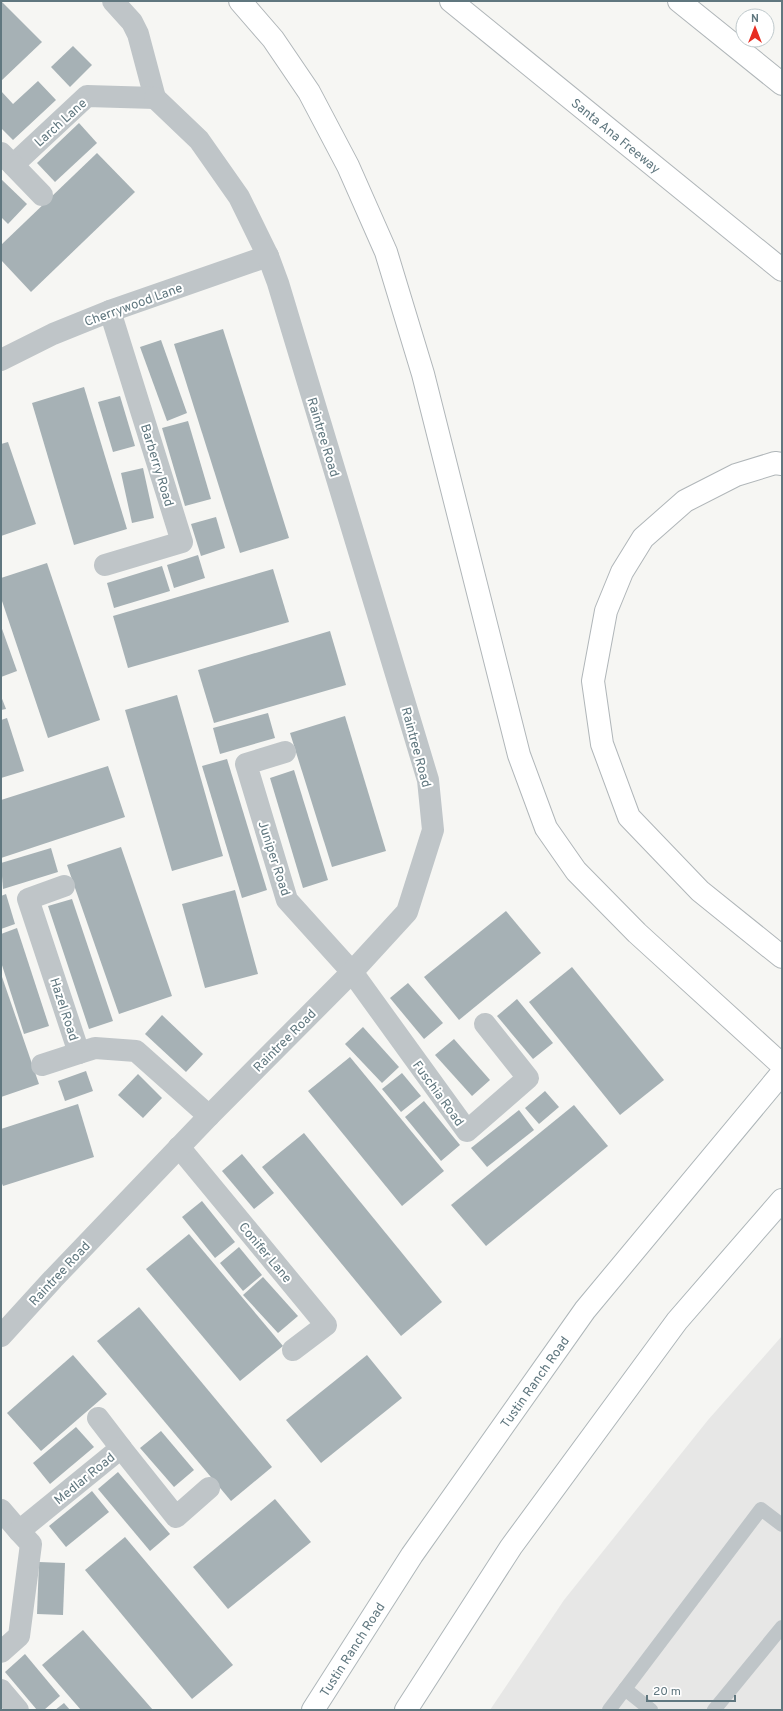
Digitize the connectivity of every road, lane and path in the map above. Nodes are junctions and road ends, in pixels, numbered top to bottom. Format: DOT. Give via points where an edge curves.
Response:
graph roads {
  1 [pos="112,1"];
  2 [pos="240,1"];
  3 [pos="451,1"];
  4 [pos="679,1"];
  5 [pos="782,84"];
  6 [pos="155,98"];
  7 [pos="7,159"];
  8 [pos="42,195"];
  9 [pos="268,256"];
  10 [pos="782,270"];
  11 [pos="110,311"];
  12 [pos="1,360"];
  13 [pos="782,464"];
  14 [pos="105,565"];
  15 [pos="285,752"];
  16 [pos="64,886"];
  17 [pos="782,957"];
  18 [pos="352,972"];
  19 [pos="485,1024"];
  20 [pos="79,1053"];
  21 [pos="42,1065"];
  22 [pos="782,1065"];
  23 [pos="782,1073"];
  24 [pos="209,1116"];
  25 [pos="179,1147"];
  26 [pos="782,1200"];
  27 [pos="1,1336"];
  28 [pos="293,1350"];
  29 [pos="98,1418"];
  30 [pos="121,1448"];
  31 [pos="209,1488"];
  32 [pos="1,1510"];
  33 [pos="782,1525"];
  34 [pos="20,1531"];
  35 [pos="782,1627"];
  36 [pos="1,1652"];
  37 [pos="625,1689"];
  38 [pos="1,1690"];
  39 [pos="18,1710"];
  40 [pos="313,1710"];
  41 [pos="406,1710"];
  42 [pos="609,1710"];
  43 [pos="651,1710"];
  44 [pos="714,1710"];
  1 -- 6 [label="street" via="132,22 138,34"];
  2 -- 22 [label="main road" via="273,39 309,92 348,166 386,252 423,374 519,755 546,828 576,871 637,933"];
  3 -- 10 [label="main road, Santa Ana Freeway"];
  4 -- 5 [label="main road"];
  6 -- 7 [label="street, Larch Lane" via="87,96"];
  6 -- 9 [label="street, Raintree Road" via="200,140 239,197"];
  7 -- 8 [label="street"];
  9 -- 11 [label="street, Cherrywood Lane"];
  9 -- 18 [label="street, Raintree Road" via="428,780 433,830 407,912"];
  11 -- 12 [label="street, Cherrywood Lane" via="53,334"];
  11 -- 14 [label="street, Barberry Road" via="182,542"];
  13 -- 17 [label="main road" via="775,463 736,475 685,501 642,538 622,572 606,611 593,681 602,744 629,817 700,891"];
  15 -- 18 [label="street, Juniper Road" via="246,764 287,900"];
  16 -- 20 [label="street, Hazel Road" via="28,899"];
  18 -- 19 [label="street, Fuschia Road" via="467,1131 528,1078"];
  18 -- 24 [label="street, Raintree Road"];
  20 -- 21 [label="street"];
  20 -- 24 [label="street, Hazel Road" via="95,1048 136,1051"];
  23 -- 40 [label="main road, Tustin Ranch Road" via="585,1310 412,1555"];
  24 -- 25 [label="street, Raintree Road"];
  25 -- 27 [label="street, Raintree Road"];
  25 -- 28 [label="street, Conifer Lane" via="326,1324"];
  26 -- 41 [label="main road" via="677,1321 520,1534"];
  29 -- 30 [label="street"];
  30 -- 31 [label="street, Medlar Road" via="176,1517"];
  30 -- 34 [label="street, Medlar Road"];
  32 -- 34 [label="street"];
  33 -- 37 [label="lane" via="761,1509"];
  34 -- 36 [label="street" via="31,1544 20,1636"];
  35 -- 44 [label="lane"];
  37 -- 42 [label="lane"];
  37 -- 43 [label="lane"];
  38 -- 39 [label="street"];
}
